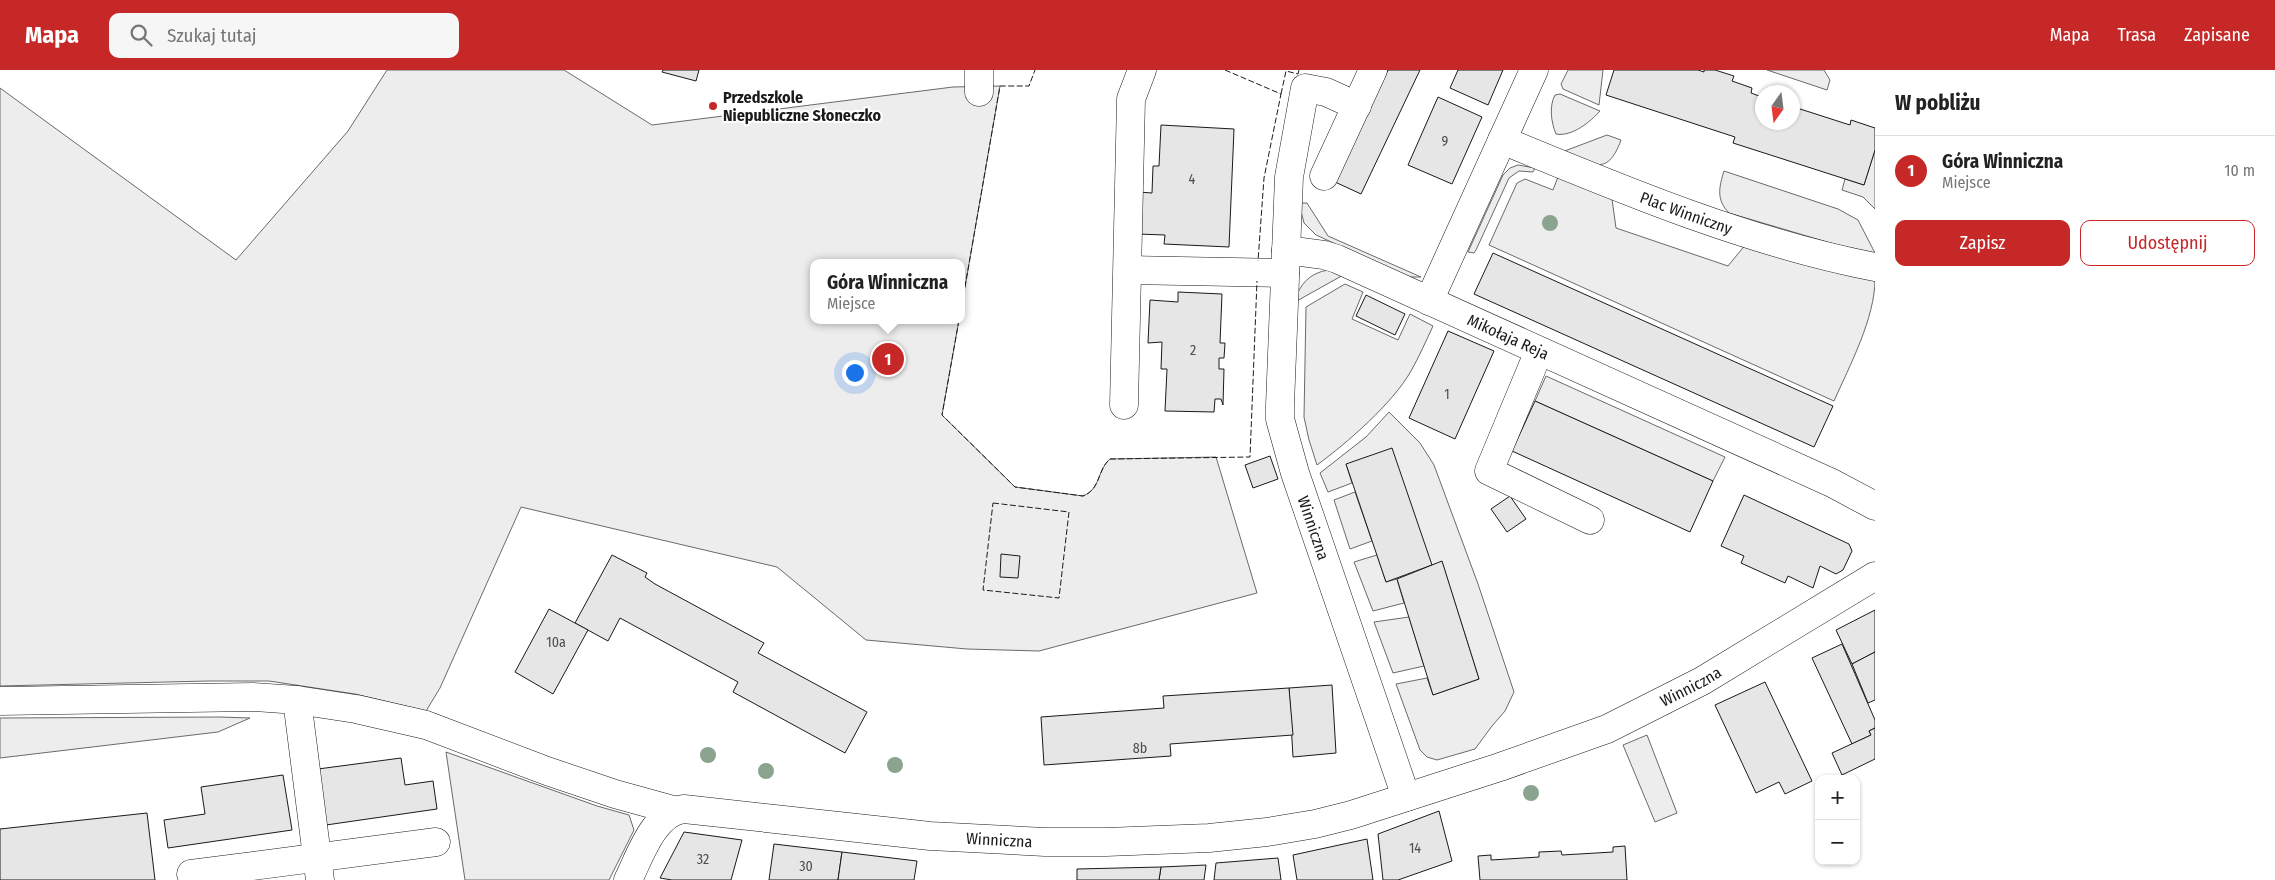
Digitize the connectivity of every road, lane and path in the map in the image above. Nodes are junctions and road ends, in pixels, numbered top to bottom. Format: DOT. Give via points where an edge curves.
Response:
graph roads {
  1 [pos="1142,70"];
  2 [pos="1373,70"];
  3 [pos="1534,70"];
  4 [pos="1357,106"];
  5 [pos="1502,140"];
  6 [pos="1324,176"];
  7 [pos="1285,261"];
  8 [pos="1875,267"];
  9 [pos="1128,270"];
  10 [pos="1429,301"];
  11 [pos="1539,351"];
  12 [pos="1124,405"];
  13 [pos="1875,506"];
  14 [pos="1590,520"];
  15 [pos="1875,576"];
  16 [pos="297,700"];
  17 [pos="0,701"];
  18 [pos="1406,797"];
  19 [pos="673,810"];
  20 [pos="436,842"];
  21 [pos="319,869"];
  22 [pos="191,874"];
  23 [pos="628,880"];
  1 -- 9 [label="street" via="1131,99"];
  2 -- 4 [label="street"];
  3 -- 5 [label="street"];
  4 -- 6 [label="street"];
  4 -- 7 [label="street" via="1326,92 1305,88 1289,177"];
  5 -- 8 [label="street, Plac Winniczny" via="1624,190 1728,226 1794,248"];
  5 -- 10 [label="street"];
  7 -- 9 [label="street, Mikołaja Reja"];
  7 -- 10 [label="street, Mikołaja Reja" via="1324,255"];
  7 -- 18 [label="street, Winniczna" via="1280,420"];
  9 -- 12 [label="street"];
  10 -- 11 [label="street, Mikołaja Reja"];
  11 -- 13 [label="street, Mikołaja Reja" via="1832,483"];
  11 -- 14 [label="street" via="1489,471"];
  15 -- 18 [label="street, Winniczna" via="1718,671 1641,713 1527,758"];
  16 -- 17 [label="street, Winniczna" via="253,697"];
  16 -- 19 [label="street, Winniczna" via="426,724 547,771"];
  16 -- 21 [label="street"];
  18 -- 19 [label="street, Winniczna" via="1352,815 1267,832 1106,842 930,836"];
  19 -- 23 [label="street" via="657,824"];
  20 -- 21 [label="street"];
  21 -- 22 [label="street"];
}
